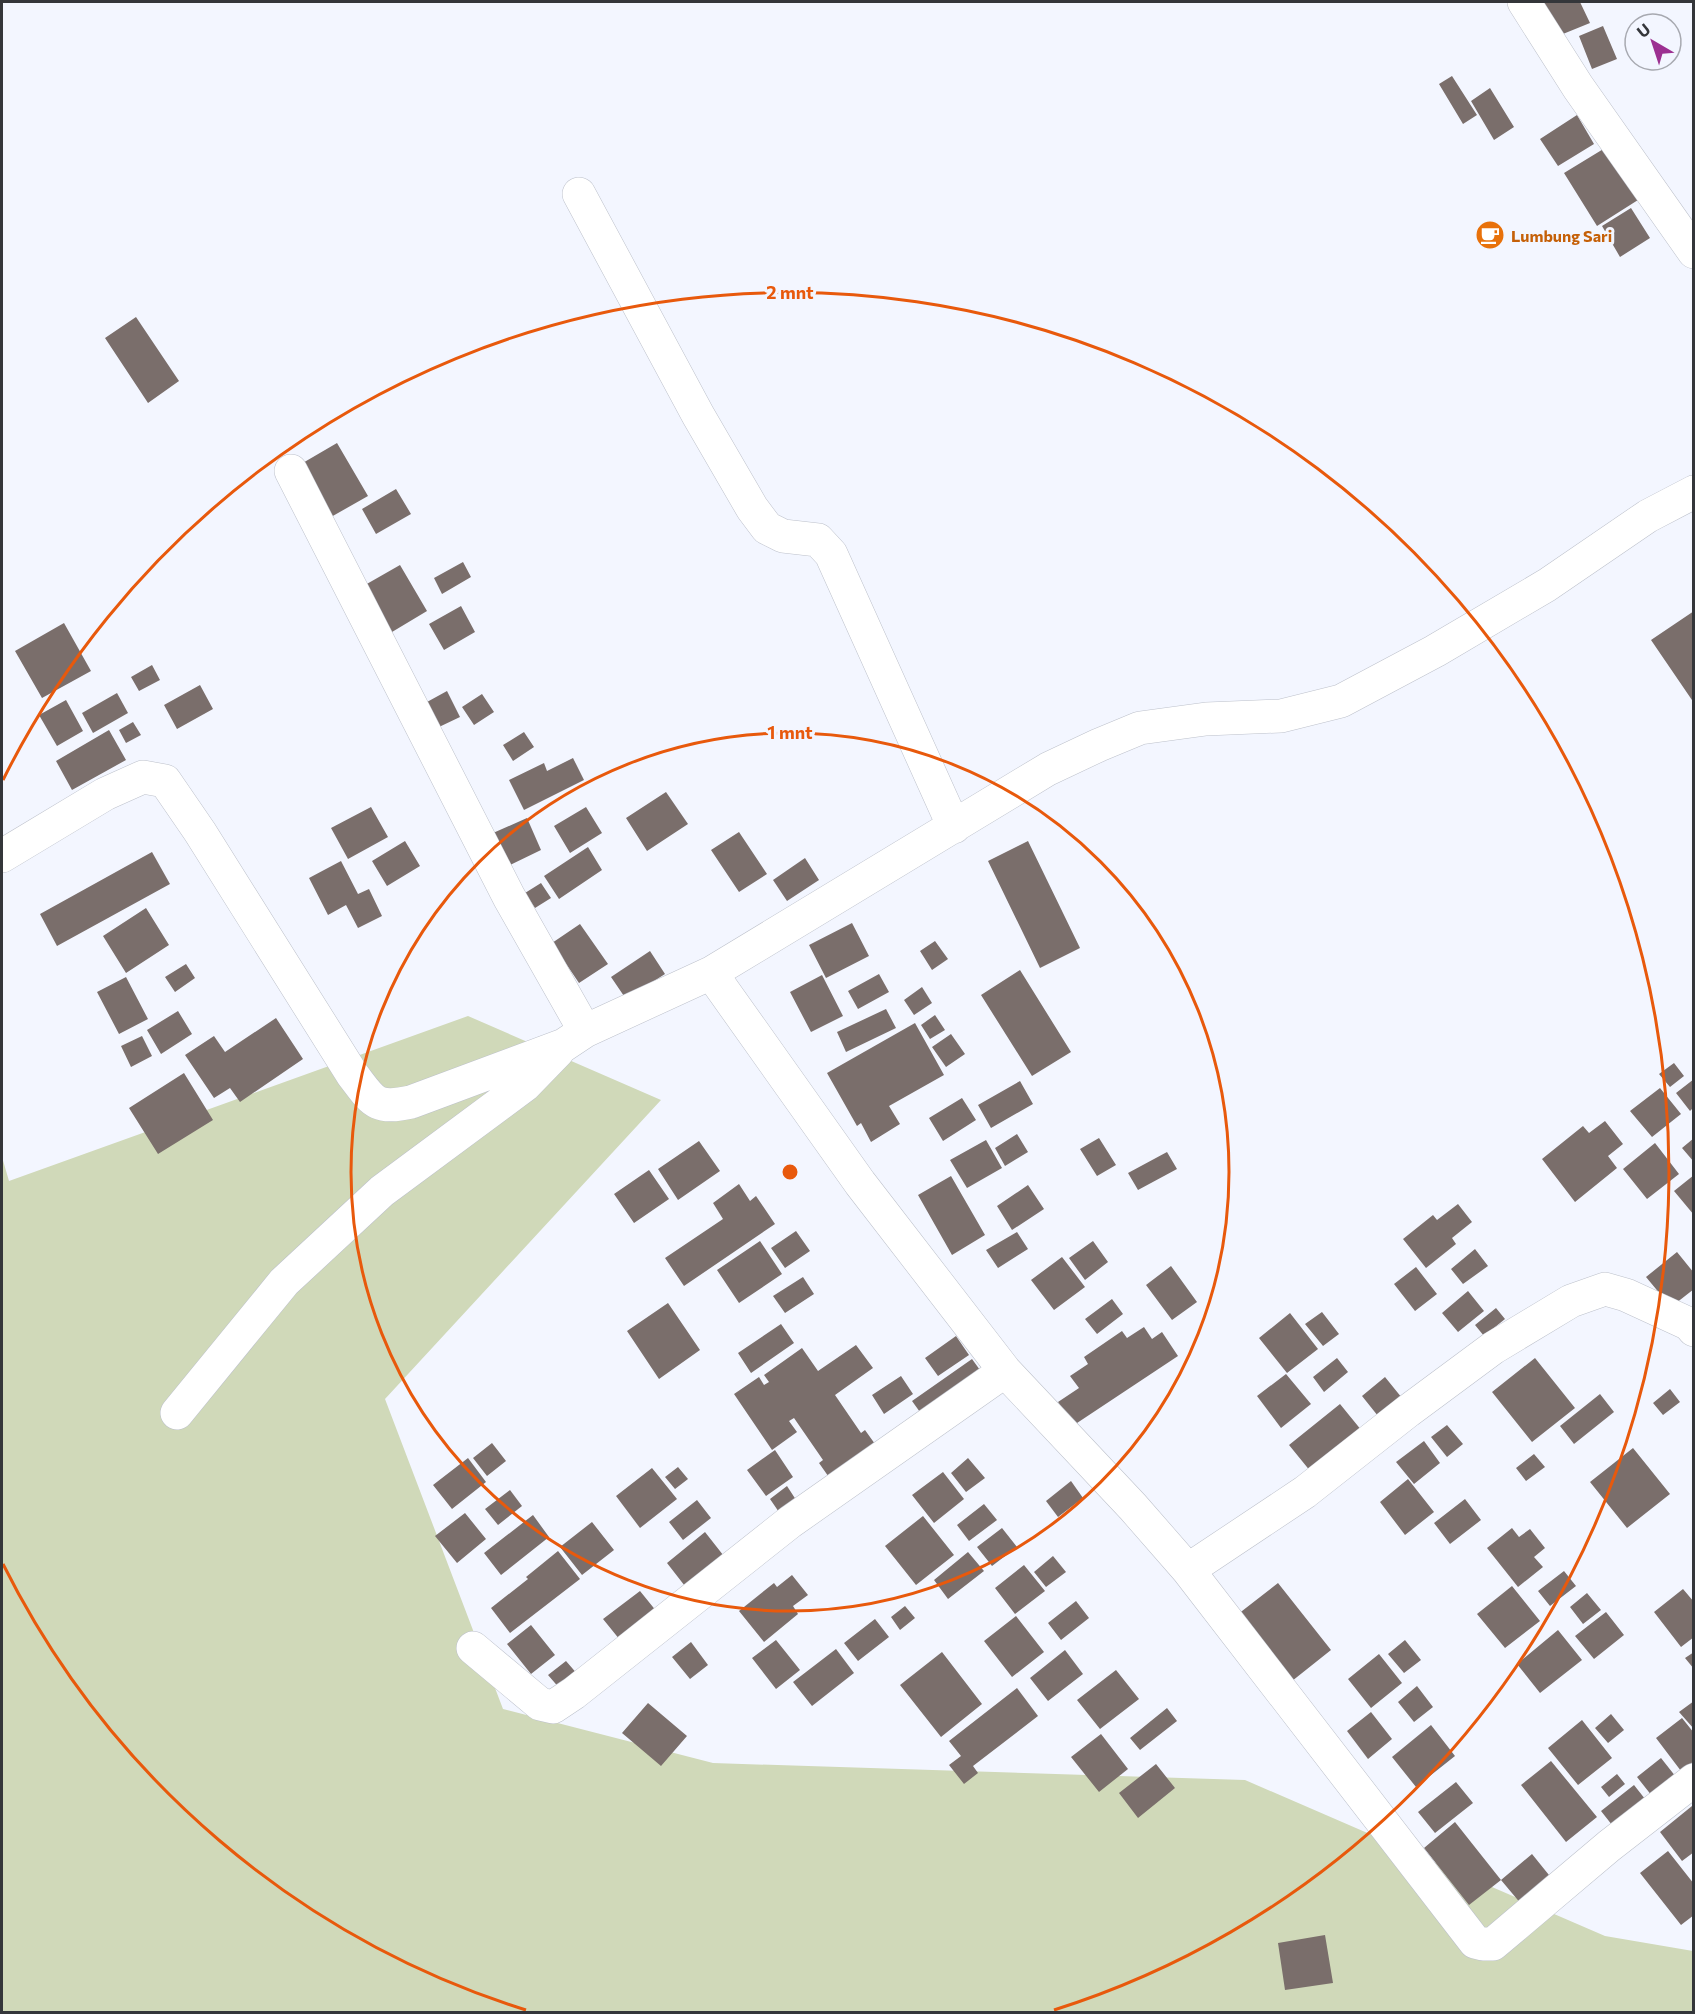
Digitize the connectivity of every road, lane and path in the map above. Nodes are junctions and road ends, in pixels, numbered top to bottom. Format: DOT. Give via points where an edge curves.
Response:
graph roads {
  1 [pos="1524,2"];
  2 [pos="579,194"];
  3 [pos="1694,252"];
  4 [pos="291,471"];
  5 [pos="1694,492"];
  6 [pos="954,827"];
  7 [pos="2,856"];
  8 [pos="711,974"];
  9 [pos="574,1038"];
  10 [pos="1692,1325"];
  11 [pos="1005,1371"];
  12 [pos="177,1413"];
  13 [pos="1188,1570"];
  14 [pos="473,1648"];
  15 [pos="1694,1780"];
  1 -- 3 [label="street" via="1578,87"];
  2 -- 6 [label="street" via="752,508 767,528 783,536 818,540 831,554"];
  4 -- 9 [label="street" via="509,897"];
  5 -- 6 [label="street" via="1648,516 1537,591 1341,701 1281,716 1206,719 1140,728 1048,769"];
  6 -- 8 [label="street"];
  7 -- 9 [label="street" via="105,794 143,777 165,781 352,1074 373,1100 391,1106 411,1102"];
  8 -- 9 [label="street"];
  8 -- 11 [label="street" via="860,1183"];
  9 -- 12 [label="street" via="525,1085 382,1191 284,1281"];
  10 -- 13 [label="street" via="1605,1289 1571,1301 1494,1348 1305,1492"];
  11 -- 13 [label="street"];
  11 -- 14 [label="street" via="790,1522 554,1707 540,1704"];
  13 -- 15 [label="street" via="1475,1942 1493,1944"];
}
